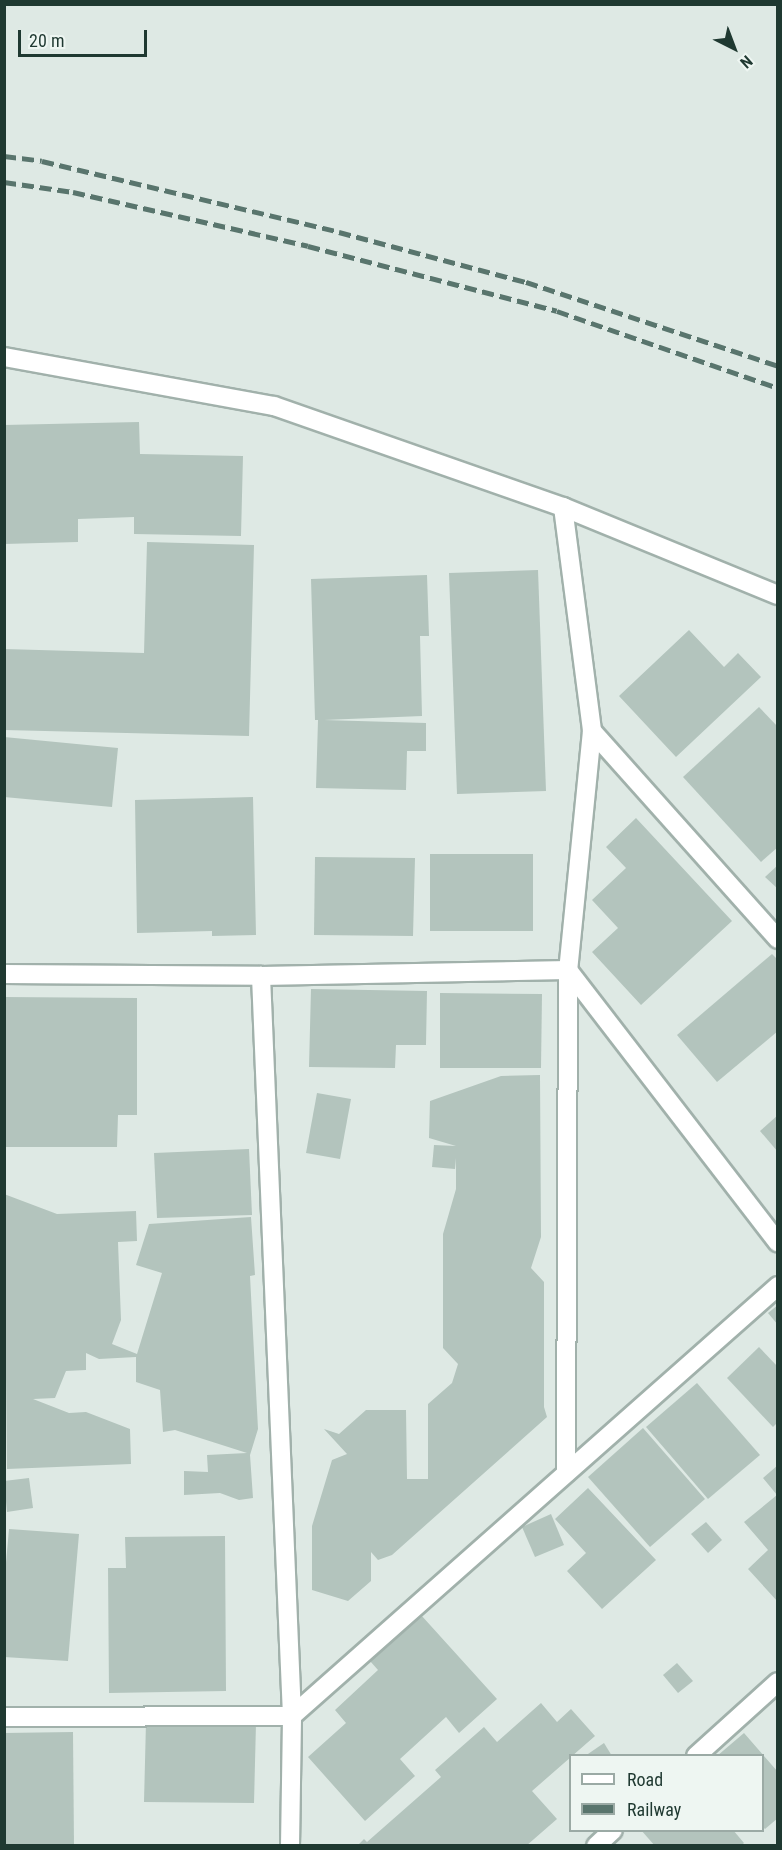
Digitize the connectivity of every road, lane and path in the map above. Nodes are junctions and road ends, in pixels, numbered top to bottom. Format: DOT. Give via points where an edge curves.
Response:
graph roads {
  1 [pos="4,357"];
  2 [pos="563,507"];
  3 [pos="777,595"];
  4 [pos="592,731"];
  5 [pos="777,939"];
  6 [pos="568,970"];
  7 [pos="4,974"];
  8 [pos="261,976"];
  9 [pos="777,1243"];
  10 [pos="777,1286"];
  11 [pos="566,1473"];
  12 [pos="777,1682"];
  13 [pos="292,1716"];
  14 [pos="4,1717"];
  15 [pos="697,1754"];
  16 [pos="611,1832"];
  17 [pos="290,1845"];
  18 [pos="596,1845"];
  1 -- 2 [label="street" via="274,406"];
  2 -- 3 [label="street"];
  2 -- 4 [label="street"];
  4 -- 5 [label="street"];
  4 -- 6 [label="street"];
  6 -- 8 [label="street"];
  6 -- 9 [label="street"];
  6 -- 11 [label="street"];
  7 -- 8 [label="street"];
  8 -- 13 [label="street"];
  10 -- 11 [label="street"];
  11 -- 13 [label="street"];
  12 -- 15 [label="street"];
  13 -- 14 [label="street"];
  13 -- 17 [label="street"];
  16 -- 18 [label="street"];
}
